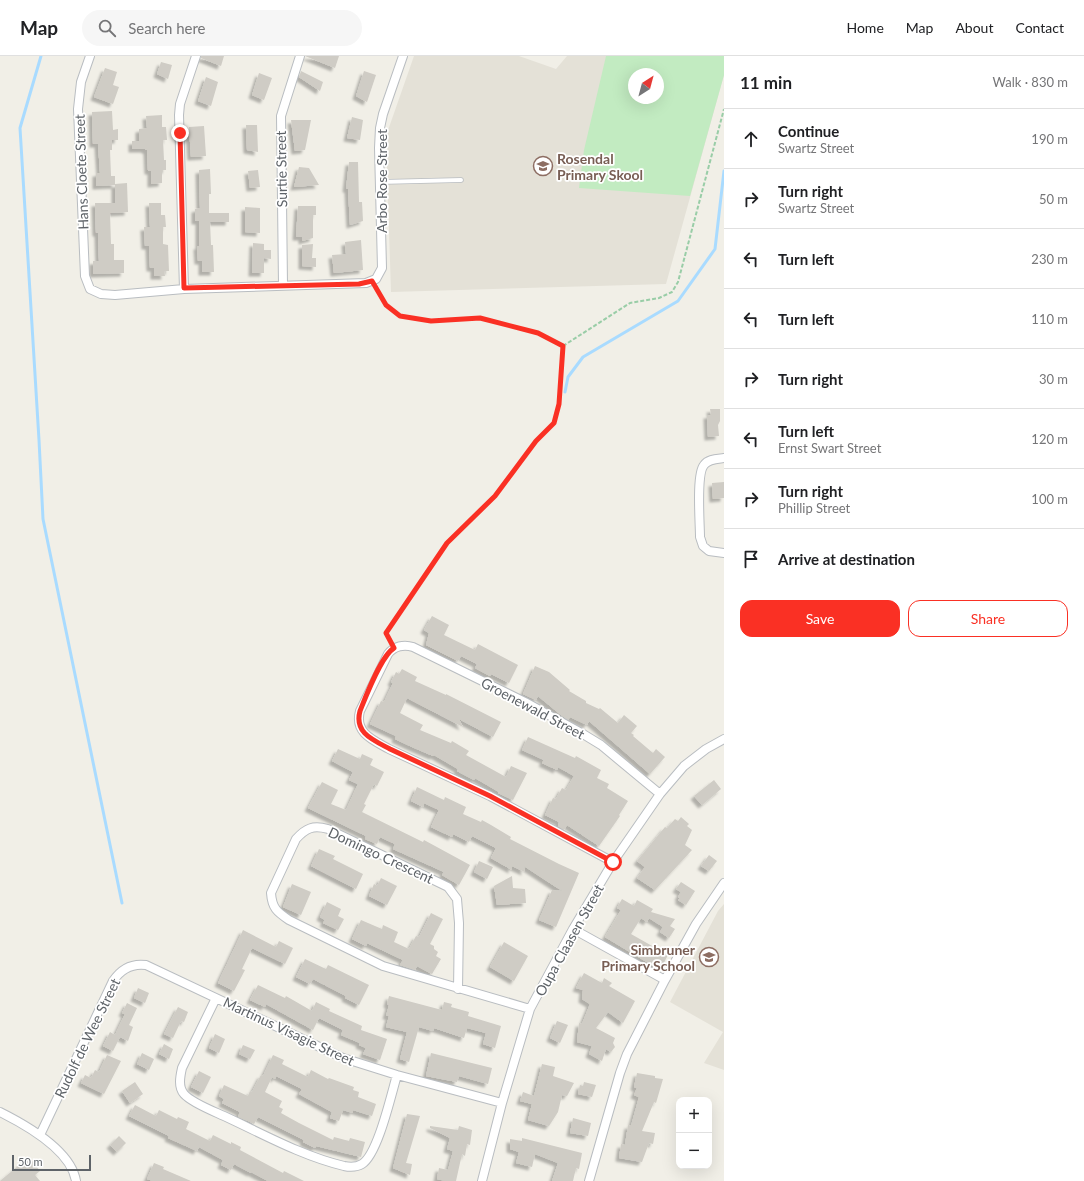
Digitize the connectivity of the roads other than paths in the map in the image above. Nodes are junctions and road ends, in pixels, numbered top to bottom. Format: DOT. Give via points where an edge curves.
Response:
graph roads {
  1 [pos="90,56"];
  2 [pos="196,56"];
  3 [pos="300,56"];
  4 [pos="403,56"];
  5 [pos="461,180"];
  6 [pos="380,182"];
  7 [pos="283,285"];
  8 [pos="184,288"];
  9 [pos="724,458"];
  10 [pos="724,553"];
  11 [pos="724,739"];
  12 [pos="660,794"];
  13 [pos="613,862"];
  14 [pos="724,883"];
  15 [pos="573,929"];
  16 [pos="665,980"];
  17 [pos="458,989"];
  18 [pos="216,998"];
  19 [pos="530,1009"];
  20 [pos="397,1075"];
  21 [pos="502,1104"];
  22 [pos="0,1112"];
  23 [pos="40,1135"];
  24 [pos="76,1181"];
  25 [pos="482,1181"];
  26 [pos="589,1181"];
  1 -- 8 [label="street, Hans Cloete Street" via="81,82 78,109 85,276 90,289 101,294 115,295"];
  2 -- 8 [label="street" via="180,104 179,115"];
  3 -- 7 [label="street, Surtie Street" via="281,116"];
  4 -- 6 [label="street, Arbo Rose Street" via="380,128"];
  5 -- 6 [label="lane"];
  6 -- 7 [label="street, Arbo Rose Street" via="382,268 376,279 366,283"];
  7 -- 8 [label="street"];
  9 -- 10 [label="street" via="710,460 704,465 700,472 699,486 701,541 709,551"];
  11 -- 12 [label="street, Oupa Claasen Street" via="684,766"];
  12 -- 13 [label="street, Oupa Claasen Street"];
  12 -- 13 [label="street, Groenewald Street" via="583,734 414,646 394,648 383,661 358,718 359,727 363,732 390,749 490,796"];
  13 -- 15 [label="street, Oupa Claasen Street"];
  14 -- 16 [label="street" via="696,924"];
  15 -- 16 [label="street"];
  15 -- 19 [label="street, Oupa Claasen Street"];
  16 -- 26 [label="street" via="627,1054"];
  17 -- 17 [label="street, Domingo Crescent" via="382,966 290,920 274,908 271,893 296,839 302,832 316,827 328,829 448,887 457,899"];
  17 -- 19 [label="street, Domingo Crescent"];
  18 -- 20 [label="street, Martinus Visagie Street" via="343,1058"];
  18 -- 20 [label="street, Martinus Visagie Street" via="182,1068 180,1086 184,1094 189,1099 304,1154 346,1167 361,1164 376,1144"];
  18 -- 23 [label="street, Rudolf de Wee Street" via="146,965 134,965 118,974"];
  19 -- 21 [label="street, Oupa Claasen Street"];
  20 -- 21 [label="street, Martinus Visagie Street"];
  21 -- 25 [label="street, Oupa Claasen Street"];
  22 -- 23 [label="street"];
  23 -- 24 [label="street" via="67,1160"];
}
